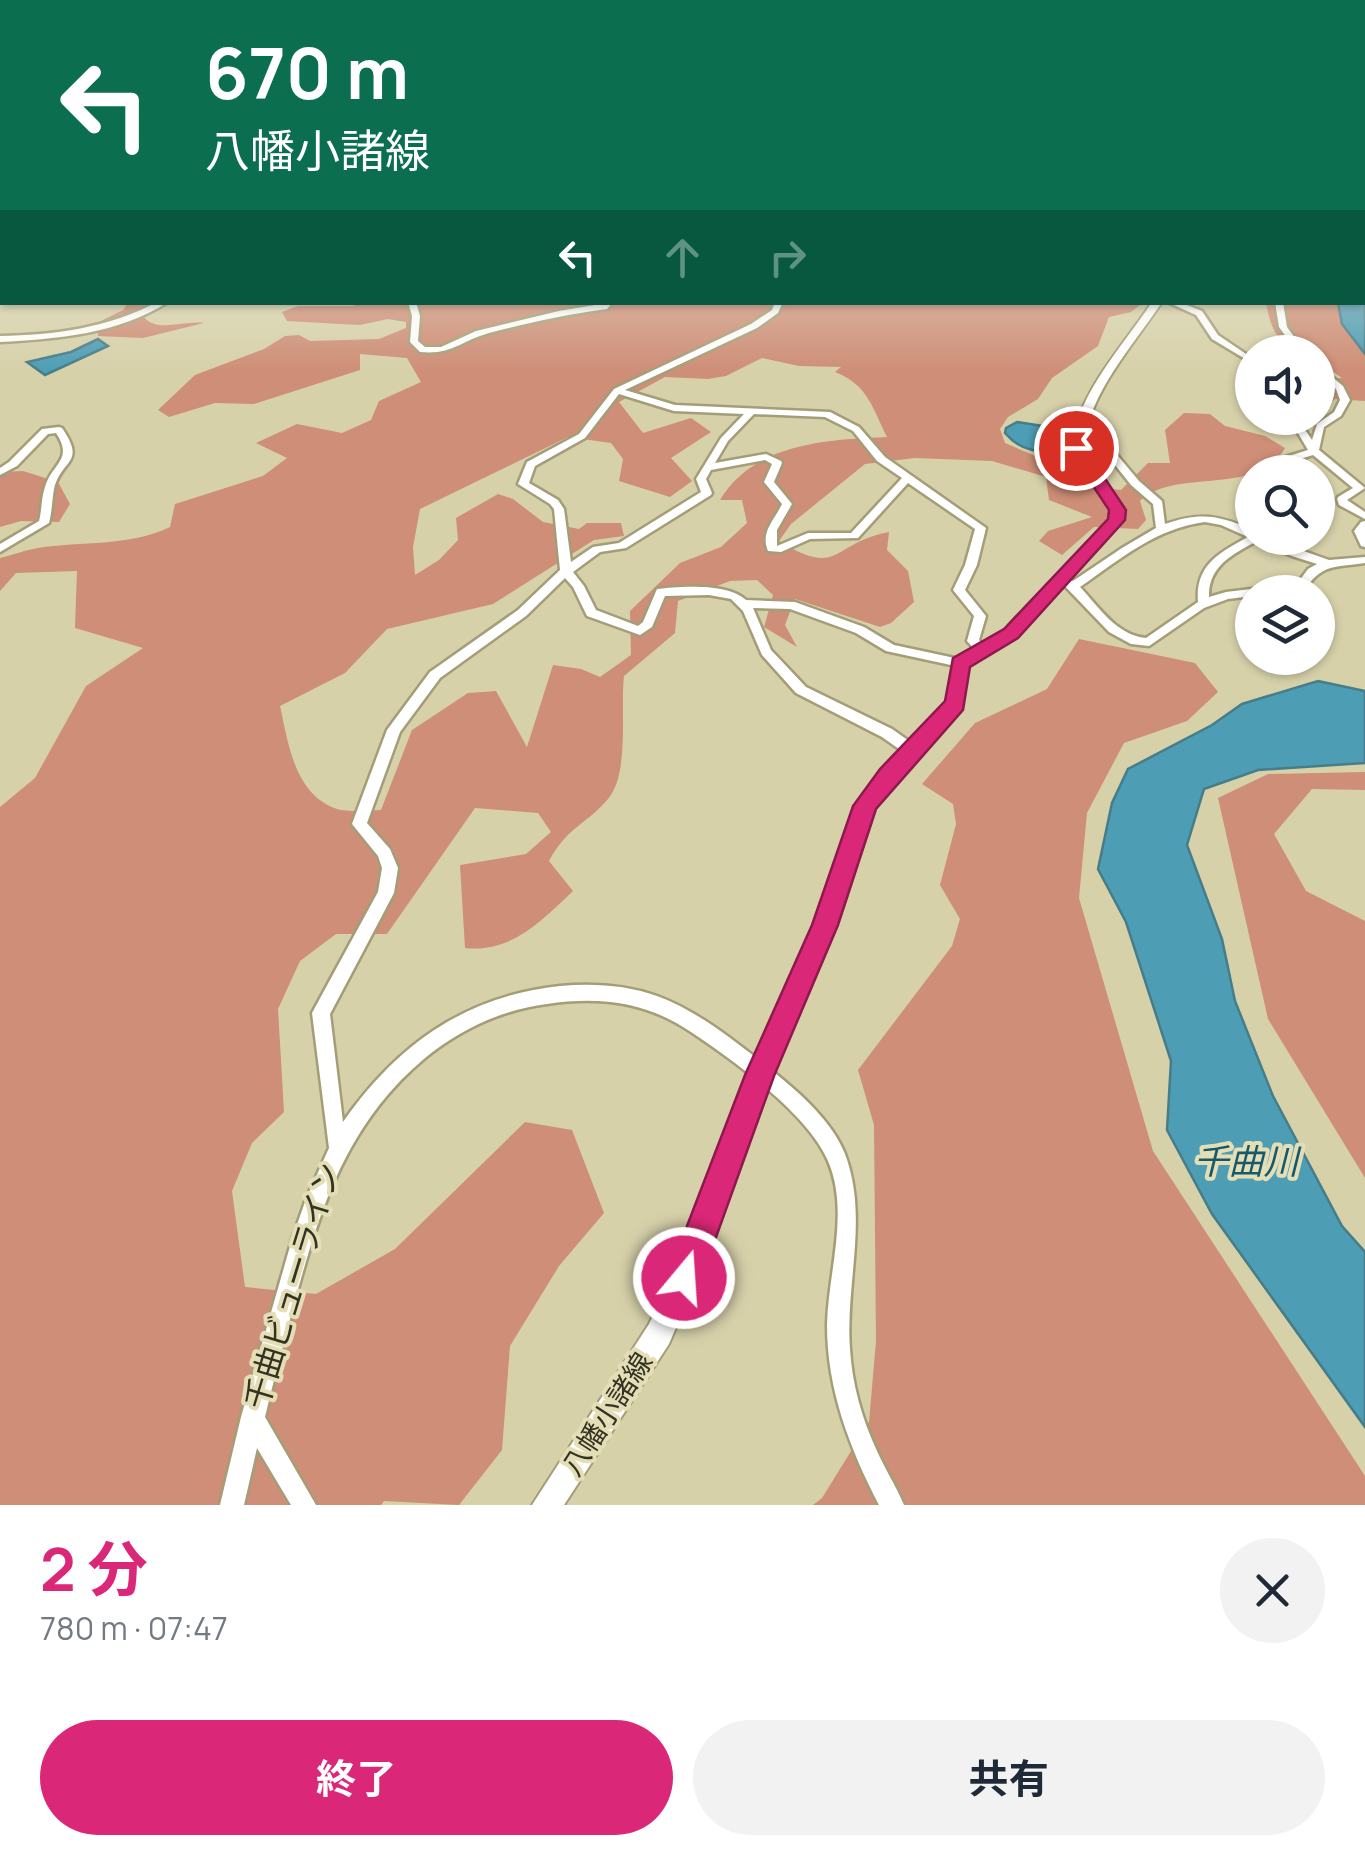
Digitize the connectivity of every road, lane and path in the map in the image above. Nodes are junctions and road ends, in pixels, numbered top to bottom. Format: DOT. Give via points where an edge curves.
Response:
graph roads {
  1 [pos="157,305"];
  2 [pos="413,305"];
  3 [pos="608,305"];
  4 [pos="778,305"];
  5 [pos="1155,305"];
  6 [pos="1179,305"];
  7 [pos="1280,305"];
  8 [pos="1289,335"];
  9 [pos="0,338"];
  10 [pos="1235,349"];
  11 [pos="1335,383"];
  12 [pos="618,391"];
  13 [pos="751,412"];
  14 [pos="1335,416"];
  15 [pos="1080,422"];
  16 [pos="1304,435"];
  17 [pos="1318,435"];
  18 [pos="1314,451"];
  19 [pos="1302,455"];
  20 [pos="710,467"];
  21 [pos="0,472"];
  22 [pos="907,478"];
  23 [pos="1365,516"];
  24 [pos="1365,524"];
  25 [pos="1160,527"];
  26 [pos="1235,529"];
  27 [pos="1365,544"];
  28 [pos="0,549"];
  29 [pos="1235,550"];
  30 [pos="1298,555"];
  31 [pos="1365,560"];
  32 [pos="1324,562"];
  33 [pos="566,572"];
  34 [pos="1307,575"];
  35 [pos="1068,582"];
  36 [pos="1235,594"];
  37 [pos="1204,601"];
  38 [pos="744,604"];
  39 [pos="981,648"];
  40 [pos="960,663"];
  41 [pos="914,752"];
  42 [pos="760,1075"];
  43 [pos="337,1146"];
  44 [pos="252,1416"];
  45 [pos="886,1502"];
  46 [pos="232,1505"];
  47 [pos="304,1505"];
  48 [pos="547,1505"];
  1 -- 9 [label="street" via="116,323"];
  2 -- 3 [label="street" via="414,342 433,351"];
  4 -- 12 [label="street" via="754,326"];
  5 -- 15 [label="main road" via="1114,356"];
  6 -- 10 [label="street" via="1199,312 1209,332"];
  7 -- 8 [label="street"];
  11 -- 14 [label="street" via="1345,400"];
  12 -- 13 [label="street" via="659,406"];
  12 -- 33 [label="street" via="582,436 527,470 523,484 559,509"];
  13 -- 20 [label="street"];
  13 -- 22 [label="street" via="828,414 856,429"];
  15 -- 25 [label="street" via="1158,503"];
  15 -- 35 [label="main road" via="1076,448 1118,510"];
  16 -- 18 [label="street"];
  17 -- 18 [label="street"];
  18 -- 19 [label="street"];
  18 -- 23 [label="street" via="1360,488 1342,499"];
  20 -- 22 [label="street" via="766,458 777,463 769,482 787,504 771,527 772,550 808,536 854,536"];
  20 -- 33 [label="street" via="701,479 708,490 701,498"];
  21 -- 28 [label="street" via="44,431 60,430 68,441 70,452 50,485 44,523"];
  22 -- 39 [label="street" via="980,528 960,590 980,616 974,641"];
  24 -- 27 [label="street" via="1359,531"];
  25 -- 26 [label="street" via="1220,521"];
  25 -- 35 [label="street"];
  29 -- 37 [label="street" via="1207,568"];
  30 -- 32 [label="street"];
  31 -- 32 [label="street"];
  32 -- 34 [label="street"];
  33 -- 38 [label="street" via="590,614 635,632 644,629 661,592 709,591"];
  33 -- 43 [label="street" via="522,613 434,675 383,755 359,824 385,853 386,893 321,1014"];
  35 -- 37 [label="street" via="1118,636 1140,643"];
  35 -- 39 [label="main road" via="1011,634"];
  36 -- 37 [label="street"];
  38 -- 40 [label="street" via="791,606 890,648"];
  38 -- 41 [label="street" via="766,652 802,690"];
  39 -- 40 [label="main road"];
  40 -- 41 [label="main road, 八幡小諸線" via="956,704"];
  41 -- 42 [label="main road, 八幡小諸線" via="865,806 825,925"];
  42 -- 43 [label="street, 千曲ビューライン" via="693,1022 652,1000 586,991 504,1003 467,1017 408,1059 369,1096"];
  42 -- 45 [label="street, 千曲ビューライン" via="805,1113 836,1156 848,1228 838,1323 842,1379 860,1445"];
  42 -- 48 [label="main road, 八幡小諸線" via="659,1334"];
  43 -- 44 [label="street, 千曲ビューライン" via="301,1240"];
  44 -- 46 [label="street, 千曲ビューライン"];
  44 -- 47 [label="street"];
}
